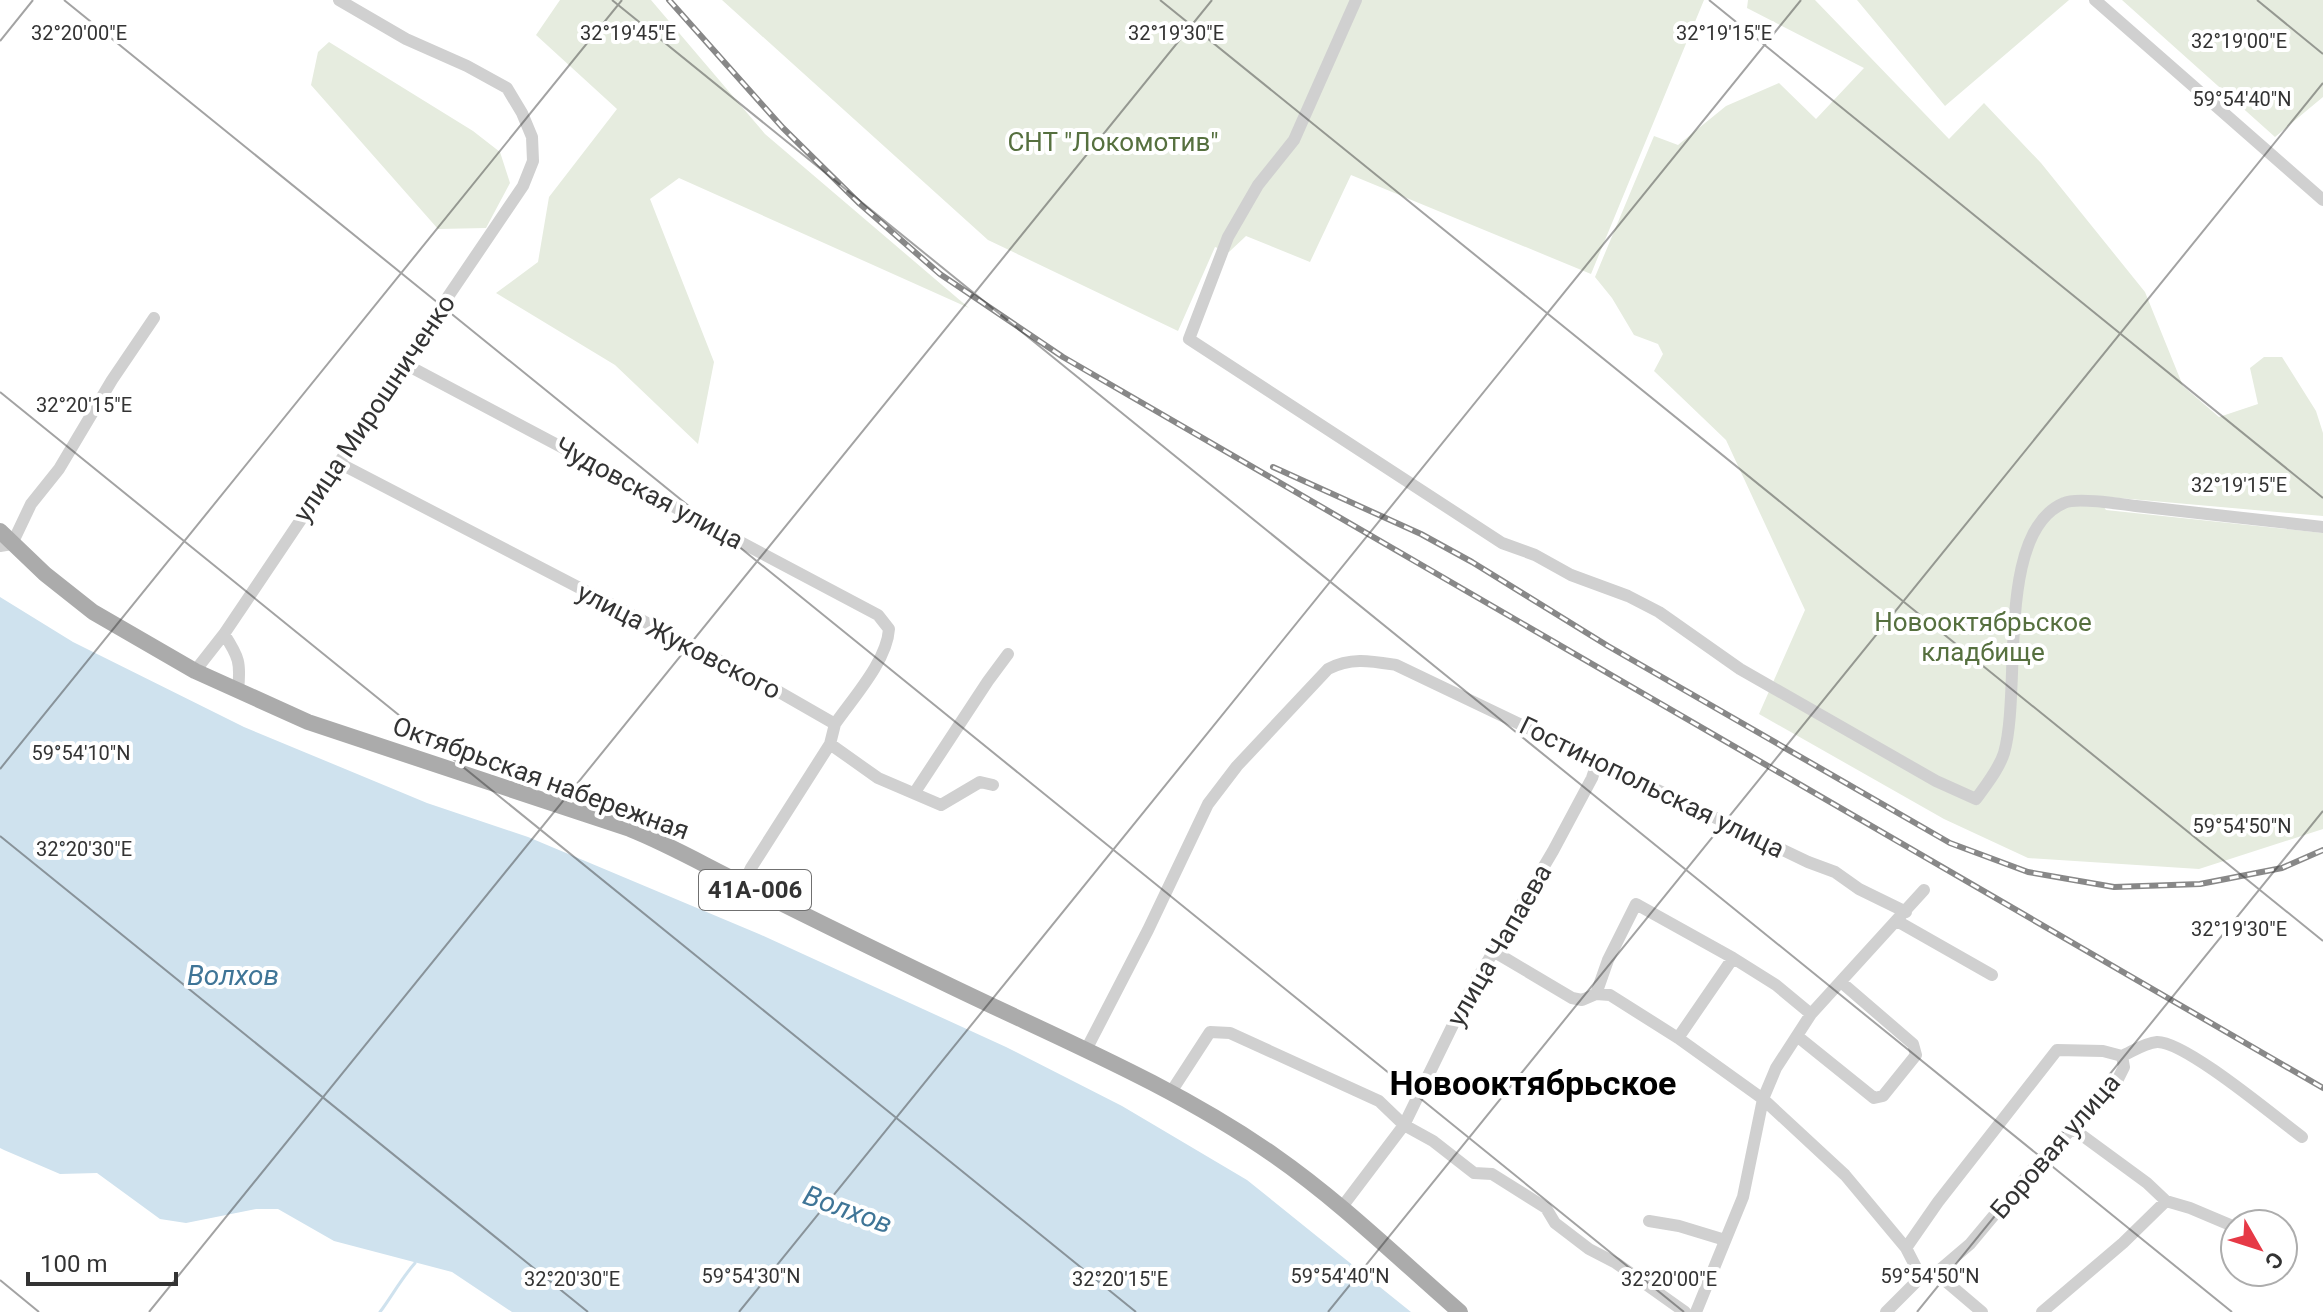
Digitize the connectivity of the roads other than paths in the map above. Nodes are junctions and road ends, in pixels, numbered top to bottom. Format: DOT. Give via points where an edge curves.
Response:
graph roads {
  1 [pos="339,0"];
  2 [pos="1356,0"];
  3 [pos="2095,0"];
  4 [pos="2323,200"];
  5 [pos="154,318"];
  6 [pos="403,363"];
  7 [pos="339,463"];
  8 [pos="2323,527"];
  9 [pos="0,531"];
  10 [pos="6,545"];
  11 [pos="224,634"];
  12 [pos="1008,654"];
  13 [pos="195,671"];
  14 [pos="238,690"];
  15 [pos="835,724"];
  16 [pos="830,744"];
  17 [pos="1598,760"];
  18 [pos="993,785"];
  19 [pos="915,792"];
  20 [pos="743,885"];
  21 [pos="1924,890"];
  22 [pos="1902,917"];
  23 [pos="1493,951"];
  24 [pos="1733,958"];
  25 [pos="1992,975"];
  26 [pos="1841,982"];
  27 [pos="1596,994"];
  28 [pos="1811,1014"];
  29 [pos="1797,1036"];
  30 [pos="1678,1038"];
  31 [pos="1087,1048"];
  32 [pos="2122,1056"];
  33 [pos="1171,1092"];
  34 [pos="1763,1099"];
  35 [pos="1404,1125"];
  36 [pos="2072,1128"];
  37 [pos="2302,1137"];
  38 [pos="2166,1201"];
  39 [pos="1342,1207"];
  40 [pos="2219,1220"];
  41 [pos="1649,1221"];
  42 [pos="1725,1240"];
  43 [pos="1906,1248"];
  44 [pos="1936,1273"];
  45 [pos="1921,1277"];
  46 [pos="1460,1312"];
  47 [pos="1685,1312"];
  48 [pos="1696,1312"];
  49 [pos="1886,1312"];
  50 [pos="1982,1312"];
  51 [pos="2042,1312"];
  1 -- 6 [label="street, улица Мирошниченко" via="507,88 532,137 533,161 523,186"];
  2 -- 8 [label="street" via="1294,140 1258,185 1228,237 1189,339 1502,543 1659,612 1740,669 1936,781 1976,799 2004,754 2026,546 2045,517 2065,502"];
  3 -- 4 [label="street"];
  5 -- 10 [label="street"];
  6 -- 7 [label="street, улица Мирошниченко"];
  6 -- 15 [label="street, Чудовская улица" via="878,615 889,629 888,641"];
  7 -- 11 [label="street, улица Мирошниченко"];
  7 -- 15 [label="street, улица Жуковского"];
  9 -- 10 [label="main road, 41А-006"];
  10 -- 13 [label="main road, Октябрьская набережная / 41А-006" via="93,612"];
  11 -- 13 [label="street, улица Мирошниченко"];
  11 -- 14 [label="street" via="240,668"];
  12 -- 19 [label="street"];
  13 -- 14 [label="main road, Октябрьская набережная / 41А-006"];
  14 -- 20 [label="main road, Октябрьская набережная / 41А-006" via="308,722 630,829"];
  15 -- 16 [label="street"];
  16 -- 19 [label="street" via="878,778"];
  16 -- 20 [label="street"];
  17 -- 22 [label="street, Гостинопольская улица" via="1835,872"];
  17 -- 23 [label="street, улица Чапаева" via="1553,851"];
  17 -- 31 [label="street, Гостинопольская улица" via="1396,665 1358,659 1328,669 1208,804"];
  18 -- 19 [label="street" via="980,782 941,805"];
  20 -- 31 [label="main road, Октябрьская набережная / 41А-006"];
  21 -- 22 [label="street"];
  22 -- 25 [label="street, Гостинопольская улица"];
  22 -- 26 [label="street"];
  23 -- 27 [label="street" via="1572,998"];
  23 -- 35 [label="street, улица Чапаева"];
  24 -- 27 [label="street" via="1636,904"];
  24 -- 28 [label="street"];
  24 -- 30 [label="street"];
  26 -- 28 [label="street"];
  26 -- 29 [label="street" via="1913,1044 1916,1055 1883,1096 1874,1098"];
  27 -- 30 [label="street" via="1610,995"];
  28 -- 29 [label="street"];
  29 -- 34 [label="street"];
  30 -- 34 [label="street"];
  31 -- 33 [label="main road, Октябрьская набережная / 41А-006"];
  32 -- 36 [label="street, Боровая улица" via="2124,1067 2116,1083"];
  32 -- 37 [label="street" via="2154,1042 2167,1043 2211,1068"];
  32 -- 43 [label="street, Боровая улица" via="2057,1050"];
  33 -- 35 [label="street" via="1210,1032 1230,1033 1379,1101"];
  33 -- 39 [label="main road, Октябрьская набережная / 41А-006" via="1273,1154"];
  34 -- 42 [label="street" via="1743,1197"];
  34 -- 43 [label="street" via="1845,1175"];
  35 -- 39 [label="street, улица Чапаева"];
  35 -- 47 [label="street" via="1474,1173 1492,1174 1546,1208 1555,1223 1589,1249"];
  36 -- 38 [label="street"];
  36 -- 44 [label="street, Боровая улица" via="1970,1244"];
  38 -- 40 [label="street"];
  38 -- 51 [label="street"];
  39 -- 46 [label="main road, Октябрьская набережная / 41А-006"];
  41 -- 42 [label="street"];
  42 -- 48 [label="street"];
  43 -- 45 [label="street"];
  44 -- 45 [label="street, Боровая улица"];
  44 -- 50 [label="street"];
  45 -- 49 [label="street"];
}
